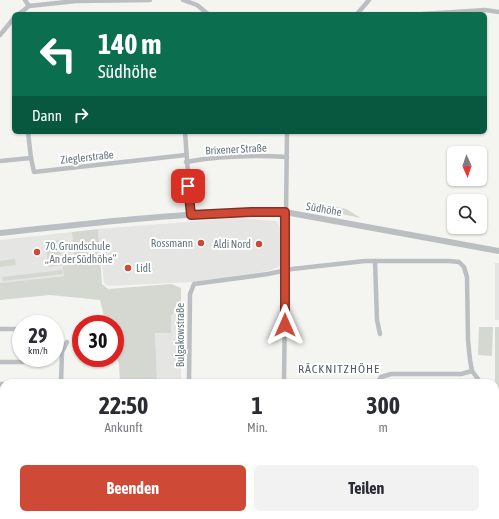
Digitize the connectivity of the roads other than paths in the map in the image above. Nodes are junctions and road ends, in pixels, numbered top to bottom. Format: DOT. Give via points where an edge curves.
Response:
graph roads {
  1 [pos="25,0"];
  2 [pos="150,0"];
  3 [pos="183,0"];
  4 [pos="369,0"];
  5 [pos="29,6"];
  6 [pos="22,12"];
  7 [pos="206,12"];
  8 [pos="359,12"];
  9 [pos="454,12"];
  10 [pos="499,12"];
  11 [pos="12,20"];
  12 [pos="0,35"];
  13 [pos="28,134"];
  14 [pos="185,134"];
  15 [pos="287,134"];
  16 [pos="186,155"];
  17 [pos="287,157"];
  18 [pos="30,158"];
  19 [pos="0,161"];
  20 [pos="186,162"];
  21 [pos="285,212"];
  22 [pos="191,215"];
  23 [pos="0,233"];
  24 [pos="499,251"];
  25 [pos="376,261"];
  26 [pos="285,270"];
  27 [pos="0,329"];
  28 [pos="12,329"];
  29 [pos="380,334"];
  30 [pos="67,342"];
  31 [pos="0,362"];
  32 [pos="12,362"];
  33 [pos="472,371"];
  34 [pos="61,379"];
  35 [pos="189,379"];
  36 [pos="284,379"];
  37 [pos="380,379"];
  38 [pos="478,379"];
  1 -- 5 [label="street"];
  2 -- 5 [label="street" via="76,1"];
  3 -- 7 [label="street" via="197,5"];
  4 -- 8 [label="street"];
  5 -- 6 [label="street"];
  9 -- 10 [label="street"];
  11 -- 12 [label="street"];
  13 -- 18 [label="street"];
  14 -- 16 [label="street"];
  15 -- 17 [label="street"];
  16 -- 18 [label="street, Zieglerstraße" via="34,172"];
  16 -- 20 [label="street"];
  17 -- 20 [label="street, Brixener Straße" via="214,157"];
  17 -- 21 [label="street"];
  18 -- 19 [label="street"];
  20 -- 22 [label="street"];
  21 -- 22 [label="street, Südhöhe"];
  21 -- 24 [label="street, Südhöhe"];
  21 -- 26 [label="street"];
  22 -- 23 [label="street, Südhöhe"];
  25 -- 26 [label="street"];
  25 -- 29 [label="street" via="377,320"];
  25 -- 33 [label="street" via="449,261 459,262 464,267 467,277 468,340"];
  26 -- 35 [label="street, Bulgakowstraße" via="202,282 192,286"];
  26 -- 36 [label="street"];
  27 -- 28 [label="street"];
  30 -- 34 [label="street" via="62,352"];
  31 -- 32 [label="street"];
  33 -- 37 [label="street" via="461,374 391,374"];
  33 -- 38 [label="street"];
}
